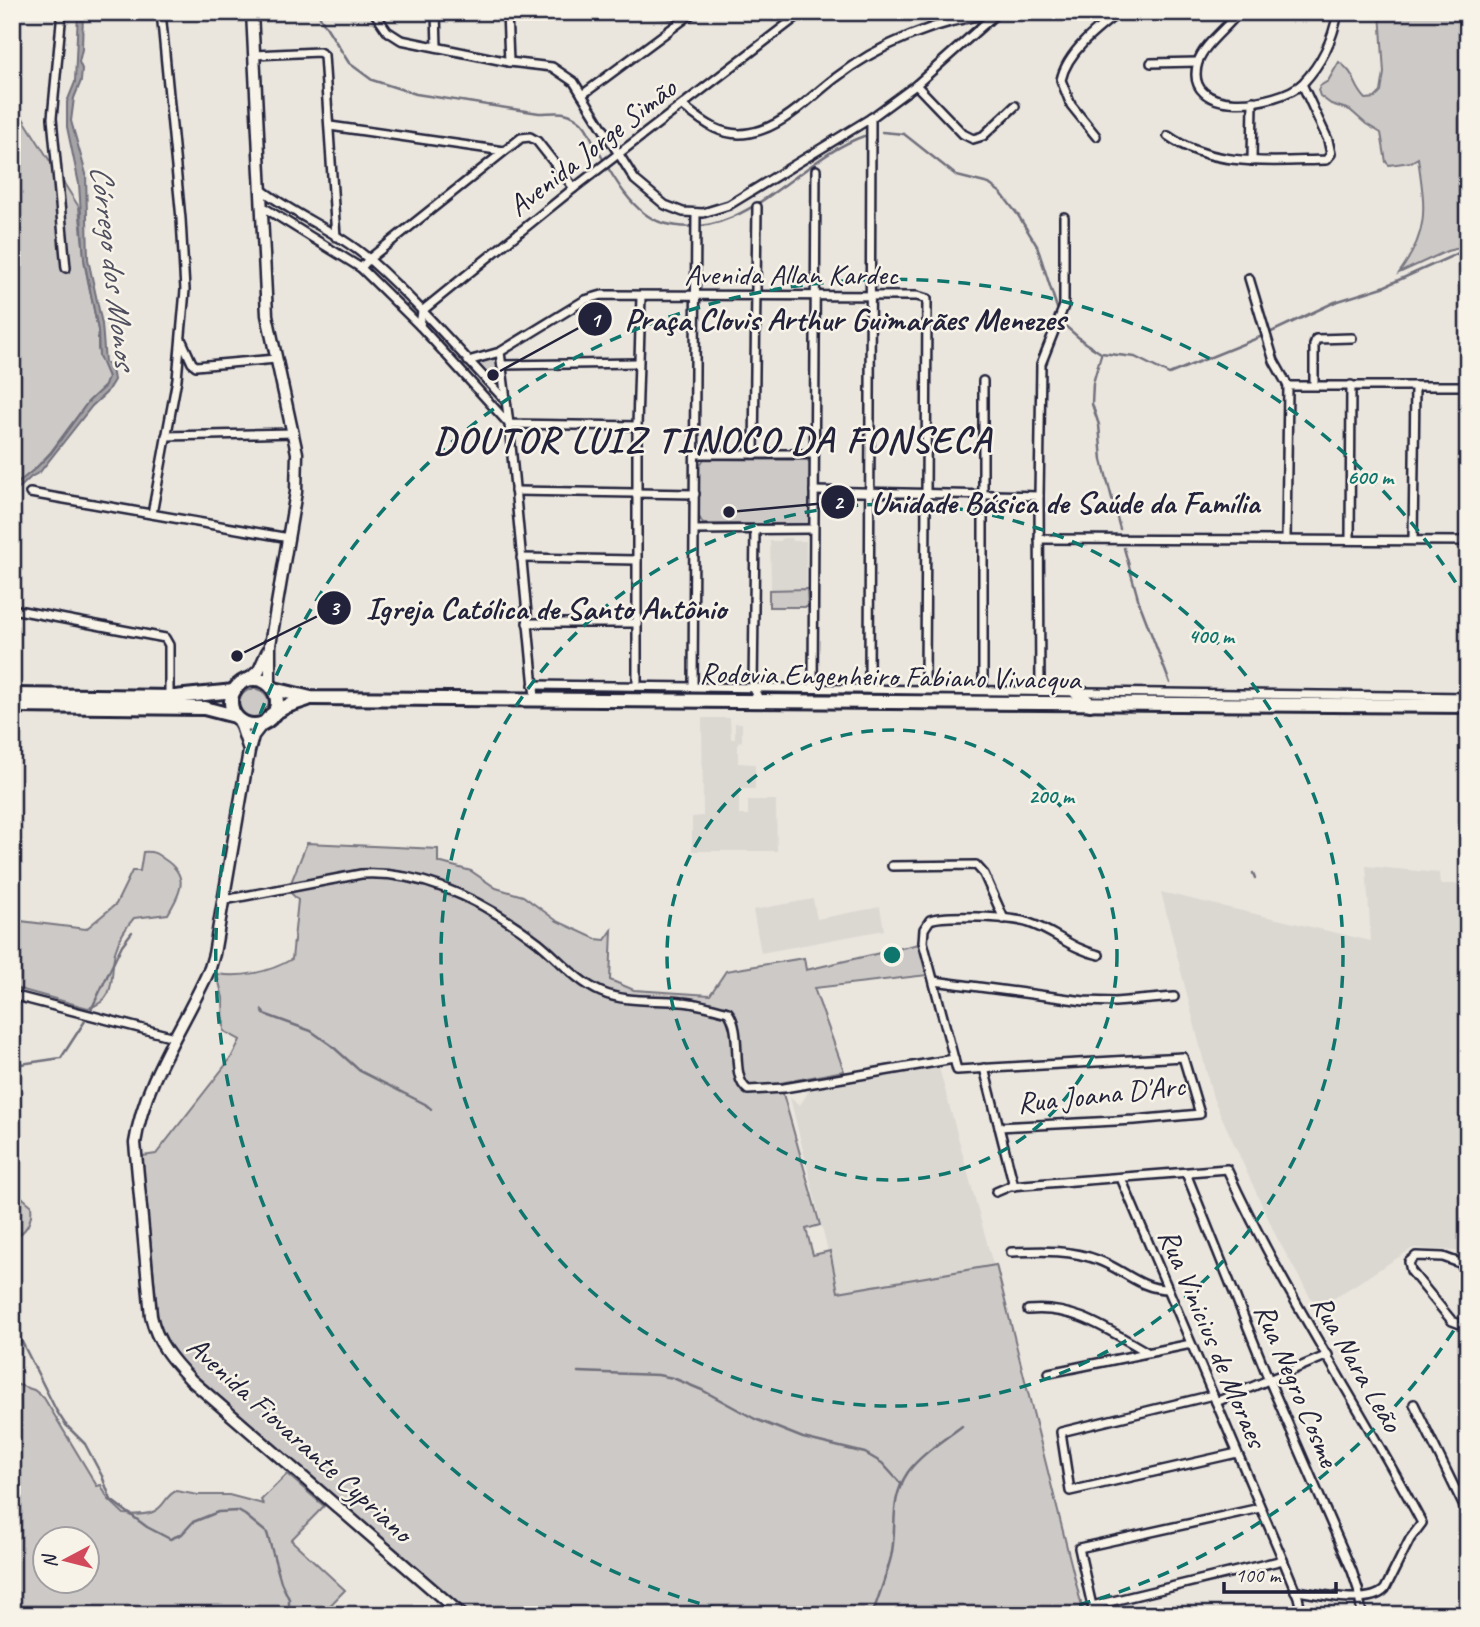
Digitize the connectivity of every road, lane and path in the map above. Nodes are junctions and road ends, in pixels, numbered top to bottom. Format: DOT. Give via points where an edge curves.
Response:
graph roads {
  1 [pos="62,12"];
  2 [pos="161,12"];
  3 [pos="252,12"];
  4 [pos="374,12"];
  5 [pos="436,12"];
  6 [pos="507,12"];
  7 [pos="655,12"];
  8 [pos="803,12"];
  9 [pos="1119,12"];
  10 [pos="1238,12"];
  11 [pos="1338,12"];
  12 [pos="997,13"];
  13 [pos="692,14"];
  14 [pos="438,47"];
  15 [pos="254,55"];
  16 [pos="509,62"];
  17 [pos="1198,62"];
  18 [pos="1152,63"];
  19 [pos="1302,84"];
  20 [pos="916,85"];
  21 [pos="582,95"];
  22 [pos="1253,101"];
  23 [pos="683,106"];
  24 [pos="1015,106"];
  25 [pos="871,118"];
  26 [pos="330,126"];
  27 [pos="1096,136"];
  28 [pos="1168,136"];
  29 [pos="504,151"];
  30 [pos="618,155"];
  31 [pos="1252,161"];
  32 [pos="816,170"];
  33 [pos="573,188"];
  34 [pos="262,190"];
  35 [pos="263,207"];
  36 [pos="757,207"];
  37 [pos="696,217"];
  38 [pos="1064,217"];
  39 [pos="336,237"];
  40 [pos="369,259"];
  41 [pos="66,268"];
  42 [pos="361,268"];
  43 [pos="1249,278"];
  44 [pos="641,296"];
  45 [pos="696,296"];
  46 [pos="756,296"];
  47 [pos="814,298"];
  48 [pos="871,298"];
  49 [pos="422,312"];
  50 [pos="420,326"];
  51 [pos="1352,338"];
  52 [pos="182,341"];
  53 [pos="449,341"];
  54 [pos="441,349"];
  55 [pos="500,352"];
  56 [pos="276,359"];
  57 [pos="468,361"];
  58 [pos="638,363"];
  59 [pos="502,365"];
  60 [pos="983,382"];
  61 [pos="1314,385"];
  62 [pos="1351,385"];
  63 [pos="1288,386"];
  64 [pos="1415,386"];
  65 [pos="1468,386"];
  66 [pos="506,400"];
  67 [pos="509,424"];
  68 [pos="637,426"];
  69 [pos="294,433"];
  70 [pos="166,436"];
  71 [pos="695,454"];
  72 [pos="754,454"];
  73 [pos="813,454"];
  74 [pos="515,491"];
  75 [pos="814,491"];
  76 [pos="869,492"];
  77 [pos="30,493"];
  78 [pos="637,493"];
  79 [pos="695,494"];
  80 [pos="927,494"];
  81 [pos="982,495"];
  82 [pos="1039,496"];
  83 [pos="152,514"];
  84 [pos="813,529"];
  85 [pos="695,530"];
  86 [pos="755,530"];
  87 [pos="289,538"];
  88 [pos="1039,539"];
  89 [pos="1286,540"];
  90 [pos="1350,540"];
  91 [pos="1413,540"];
  92 [pos="1468,541"];
  93 [pos="521,558"];
  94 [pos="637,560"];
  95 [pos="12,609"];
  96 [pos="527,623"];
  97 [pos="637,623"];
  98 [pos="270,645"];
  99 [pos="247,681"];
  100 [pos="638,685"];
  101 [pos="693,686"];
  102 [pos="272,687"];
  103 [pos="753,687"];
  104 [pos="813,688"];
  105 [pos="869,689"];
  106 [pos="925,689"];
  107 [pos="983,689"];
  108 [pos="1040,690"];
  109 [pos="234,691"];
  110 [pos="1075,691"];
  111 [pos="534,692"];
  112 [pos="12,695"];
  113 [pos="169,697"];
  114 [pos="1468,697"];
  115 [pos="312,698"];
  116 [pos="1265,699"];
  117 [pos="760,701"];
  118 [pos="1090,704"];
  119 [pos="12,706"];
  120 [pos="1468,706"];
  121 [pos="269,717"];
  122 [pos="237,718"];
  123 [pos="248,751"];
  124 [pos="892,866"];
  125 [pos="224,900"];
  126 [pos="1004,919"];
  127 [pos="1098,955"];
  128 [pos="934,981"];
  129 [pos="12,995"];
  130 [pos="1174,997"];
  131 [pos="174,1037"];
  132 [pos="954,1059"];
  133 [pos="984,1068"];
  134 [pos="999,1127"];
  135 [pos="1186,1173"];
  136 [pos="1121,1178"];
  137 [pos="1014,1186"];
  138 [pos="996,1192"];
  139 [pos="1011,1252"];
  140 [pos="1468,1266"];
  141 [pos="1167,1289"];
  142 [pos="1028,1310"];
  143 [pos="1468,1328"];
  144 [pos="1191,1344"];
  145 [pos="1148,1353"];
  146 [pos="1328,1355"];
  147 [pos="1049,1373"];
  148 [pos="1269,1380"];
  149 [pos="1214,1399"];
  150 [pos="1414,1404"];
  151 [pos="1237,1453"];
  152 [pos="1260,1508"];
  153 [pos="1468,1515"];
  154 [pos="1283,1560"];
  155 [pos="1295,1591"];
  156 [pos="1360,1597"];
  157 [pos="462,1615"];
  158 [pos="1302,1615"];
  159 [pos="1362,1615"];
  1 -- 41 [label="street" via="52,118"];
  2 -- 52 [label="street" via="183,255"];
  3 -- 15 [label="street"];
  4 -- 14 [label="street" via="393,36"];
  5 -- 14 [label="street"];
  6 -- 16 [label="street"];
  7 -- 13 [label="street"];
  8 -- 23 [label="street, Avenida Jorge Simão"];
  9 -- 27 [label="street" via="1067,63 1061,80 1071,105"];
  10 -- 17 [label="street"];
  11 -- 19 [label="street" via="1324,55"];
  12 -- 20 [label="street"];
  12 -- 23 [label="street" via="959,19 895,43 836,77 765,129 736,134 720,131"];
  13 -- 21 [label="street"];
  14 -- 16 [label="street"];
  15 -- 26 [label="street" via="322,53"];
  15 -- 34 [label="street"];
  16 -- 21 [label="street" via="552,67 574,82"];
  17 -- 18 [label="street"];
  17 -- 22 [label="street" via="1197,83 1207,96 1225,102"];
  19 -- 22 [label="street" via="1276,97"];
  19 -- 31 [label="street" via="1328,140 1329,157"];
  20 -- 24 [label="street" via="973,139 983,136"];
  20 -- 25 [label="street"];
  21 -- 30 [label="street"];
  22 -- 31 [label="street"];
  23 -- 30 [label="street, Avenida Jorge Simão"];
  25 -- 37 [label="street" via="729,205"];
  25 -- 48 [label="street"];
  26 -- 29 [label="street"];
  26 -- 39 [label="street"];
  28 -- 31 [label="street" via="1198,152"];
  29 -- 33 [label="street" via="530,137"];
  29 -- 40 [label="street"];
  30 -- 33 [label="street, Avenida Jorge Simão"];
  30 -- 37 [label="street" via="650,194"];
  32 -- 47 [label="street"];
  33 -- 49 [label="street, Avenida Jorge Simão"];
  34 -- 35 [label="street"];
  34 -- 39 [label="street"];
  35 -- 42 [label="street"];
  35 -- 56 [label="street" via="267,315"];
  36 -- 46 [label="street"];
  37 -- 45 [label="street"];
  38 -- 82 [label="street" via="1064,306 1041,364"];
  39 -- 40 [label="street"];
  40 -- 42 [label="street"];
  40 -- 49 [label="street"];
  42 -- 50 [label="street"];
  43 -- 63 [label="street" via="1278,370"];
  44 -- 45 [label="street, Avenida Allan Kardec"];
  44 -- 55 [label="street, Avenida Allan Kardec" via="592,297"];
  44 -- 58 [label="street"];
  45 -- 46 [label="street, Avenida Allan Kardec"];
  45 -- 71 [label="street"];
  46 -- 47 [label="street, Avenida Allan Kardec"];
  46 -- 72 [label="street"];
  47 -- 48 [label="street, Avenida Allan Kardec"];
  47 -- 73 [label="street"];
  48 -- 76 [label="street"];
  48 -- 80 [label="street, Avenida Allan Kardec" via="927,299"];
  49 -- 50 [label="street"];
  49 -- 53 [label="street"];
  50 -- 54 [label="street"];
  51 -- 61 [label="street" via="1316,339"];
  52 -- 56 [label="street" via="196,366"];
  52 -- 70 [label="street"];
  53 -- 54 [label="street"];
  53 -- 57 [label="street"];
  54 -- 67 [label="street"];
  55 -- 57 [label="street, Avenida Allan Kardec"];
  55 -- 59 [label="street"];
  56 -- 69 [label="street"];
  57 -- 66 [label="street"];
  58 -- 59 [label="street"];
  58 -- 68 [label="street"];
  59 -- 66 [label="street"];
  60 -- 81 [label="street"];
  61 -- 62 [label="street"];
  61 -- 63 [label="street"];
  62 -- 64 [label="street"];
  62 -- 90 [label="street"];
  63 -- 89 [label="street"];
  64 -- 65 [label="street"];
  64 -- 91 [label="street"];
  66 -- 67 [label="street"];
  67 -- 68 [label="street"];
  67 -- 74 [label="street"];
  68 -- 78 [label="street"];
  69 -- 70 [label="street"];
  69 -- 87 [label="street" via="297,469"];
  70 -- 83 [label="street"];
  71 -- 72 [label="street"];
  71 -- 79 [label="street"];
  72 -- 73 [label="street"];
  73 -- 75 [label="street"];
  74 -- 78 [label="street"];
  74 -- 93 [label="street"];
  75 -- 76 [label="street"];
  75 -- 84 [label="street"];
  76 -- 80 [label="street"];
  76 -- 105 [label="street"];
  77 -- 83 [label="street"];
  78 -- 79 [label="street"];
  78 -- 94 [label="street"];
  79 -- 85 [label="street"];
  80 -- 81 [label="street"];
  80 -- 106 [label="street"];
  81 -- 82 [label="street"];
  81 -- 107 [label="street"];
  82 -- 88 [label="street"];
  83 -- 87 [label="street"];
  84 -- 86 [label="street"];
  84 -- 104 [label="street"];
  85 -- 86 [label="street"];
  85 -- 101 [label="street"];
  86 -- 103 [label="street"];
  87 -- 98 [label="street"];
  88 -- 89 [label="street"];
  88 -- 108 [label="street"];
  89 -- 90 [label="street"];
  90 -- 91 [label="street"];
  91 -- 92 [label="street"];
  93 -- 94 [label="street"];
  93 -- 96 [label="street"];
  94 -- 97 [label="street"];
  95 -- 113 [label="street" via="165,638 169,645"];
  96 -- 97 [label="street"];
  96 -- 111 [label="street"];
  97 -- 100 [label="street"];
  98 -- 99 [label="street" via="259,670"];
  98 -- 102 [label="street"];
  99 -- 102 [label="highway" via="261,680"];
  99 -- 109 [label="highway"];
  100 -- 101 [label="street"];
  100 -- 111 [label="street"];
  101 -- 103 [label="street"];
  102 -- 115 [label="highway, Rodovia Engenheiro Fabiano Vivacqua"];
  102 -- 121 [label="highway" via="277,700"];
  103 -- 104 [label="street"];
  103 -- 117 [label="street"];
  104 -- 105 [label="street"];
  105 -- 106 [label="street"];
  106 -- 107 [label="street"];
  107 -- 108 [label="street"];
  108 -- 110 [label="street"];
  109 -- 113 [label="highway"];
  109 -- 122 [label="highway" via="231,707"];
  110 -- 116 [label="street"];
  110 -- 118 [label="highway"];
  111 -- 115 [label="highway, Rodovia Engenheiro Fabiano Vivacqua"];
  111 -- 117 [label="highway, Rodovia Engenheiro Fabiano Vivacqua"];
  112 -- 113 [label="highway"];
  114 -- 116 [label="street"];
  115 -- 121 [label="highway, Rodovia Engenheiro Fabiano Vivacqua"];
  116 -- 118 [label="highway, Rodovia Engenheiro Fabiano Vivacqua"];
  116 -- 120 [label="highway, Rodovia Engenheiro Fabiano Vivacqua"];
  117 -- 118 [label="highway, Rodovia Engenheiro Fabiano Vivacqua"];
  119 -- 122 [label="highway" via="204,708"];
  121 -- 122 [label="highway" via="255,724"];
  121 -- 123 [label="street" via="253,736"];
  122 -- 123 [label="street"];
  123 -- 125 [label="street, Avenida Fiovarante Cypriano"];
  124 -- 126 [label="street" via="976,865"];
  125 -- 131 [label="street, Avenida Fiovarante Cypriano" via="210,968"];
  125 -- 132 [label="street" via="361,874 406,875 433,883 493,911 601,992 728,1013 737,1029 739,1078 748,1090"];
  126 -- 127 [label="street" via="1028,922"];
  126 -- 128 [label="street" via="940,917 926,923 923,936"];
  128 -- 130 [label="street" via="1084,1001"];
  128 -- 132 [label="street"];
  129 -- 131 [label="street"];
  131 -- 157 [label="street, Avenida Fiovarante Cypriano" via="148,1091 135,1143 151,1315 160,1344 191,1380"];
  132 -- 133 [label="street" via="957,1070"];
  133 -- 134 [label="street"];
  133 -- 134 [label="street, Rua Joana D'Arc" via="1183,1057 1200,1114"];
  134 -- 137 [label="street"];
  135 -- 136 [label="street, Rua Nara Leão"];
  135 -- 146 [label="street, Rua Nara Leão" via="1227,1169 1265,1248"];
  135 -- 148 [label="street, Rua Negro Cosme"];
  136 -- 137 [label="street"];
  136 -- 141 [label="street, Rua Vinicius de Moraes"];
  137 -- 138 [label="street"];
  139 -- 141 [label="street" via="1063,1252 1094,1258 1145,1286"];
  140 -- 143 [label="street" via="1443,1257 1416,1256 1409,1262 1411,1271 1452,1321"];
  141 -- 144 [label="street, Rua Vinicius de Moraes"];
  142 -- 145 [label="street" via="1075,1313"];
  144 -- 145 [label="street"];
  144 -- 149 [label="street, Rua Vinicius de Moraes"];
  145 -- 147 [label="street"];
  146 -- 148 [label="street"];
  146 -- 156 [label="street, Rua Nara Leão" via="1422,1523 1382,1593"];
  148 -- 149 [label="street"];
  148 -- 156 [label="street, Rua Negro Cosme"];
  149 -- 151 [label="street, Rua Vinicius de Moraes"];
  149 -- 151 [label="street" via="1061,1432 1070,1491"];
  150 -- 153 [label="street"];
  151 -- 152 [label="street, Rua Vinicius de Moraes"];
  152 -- 154 [label="street, Rua Vinicius de Moraes"];
  152 -- 154 [label="street" via="1079,1548 1092,1606"];
  154 -- 155 [label="street, Rua Vinicius de Moraes"];
  155 -- 156 [label="street"];
  155 -- 158 [label="street, Rua Vinicius de Moraes"];
  156 -- 159 [label="street, Rua Negro Cosme"];
}
